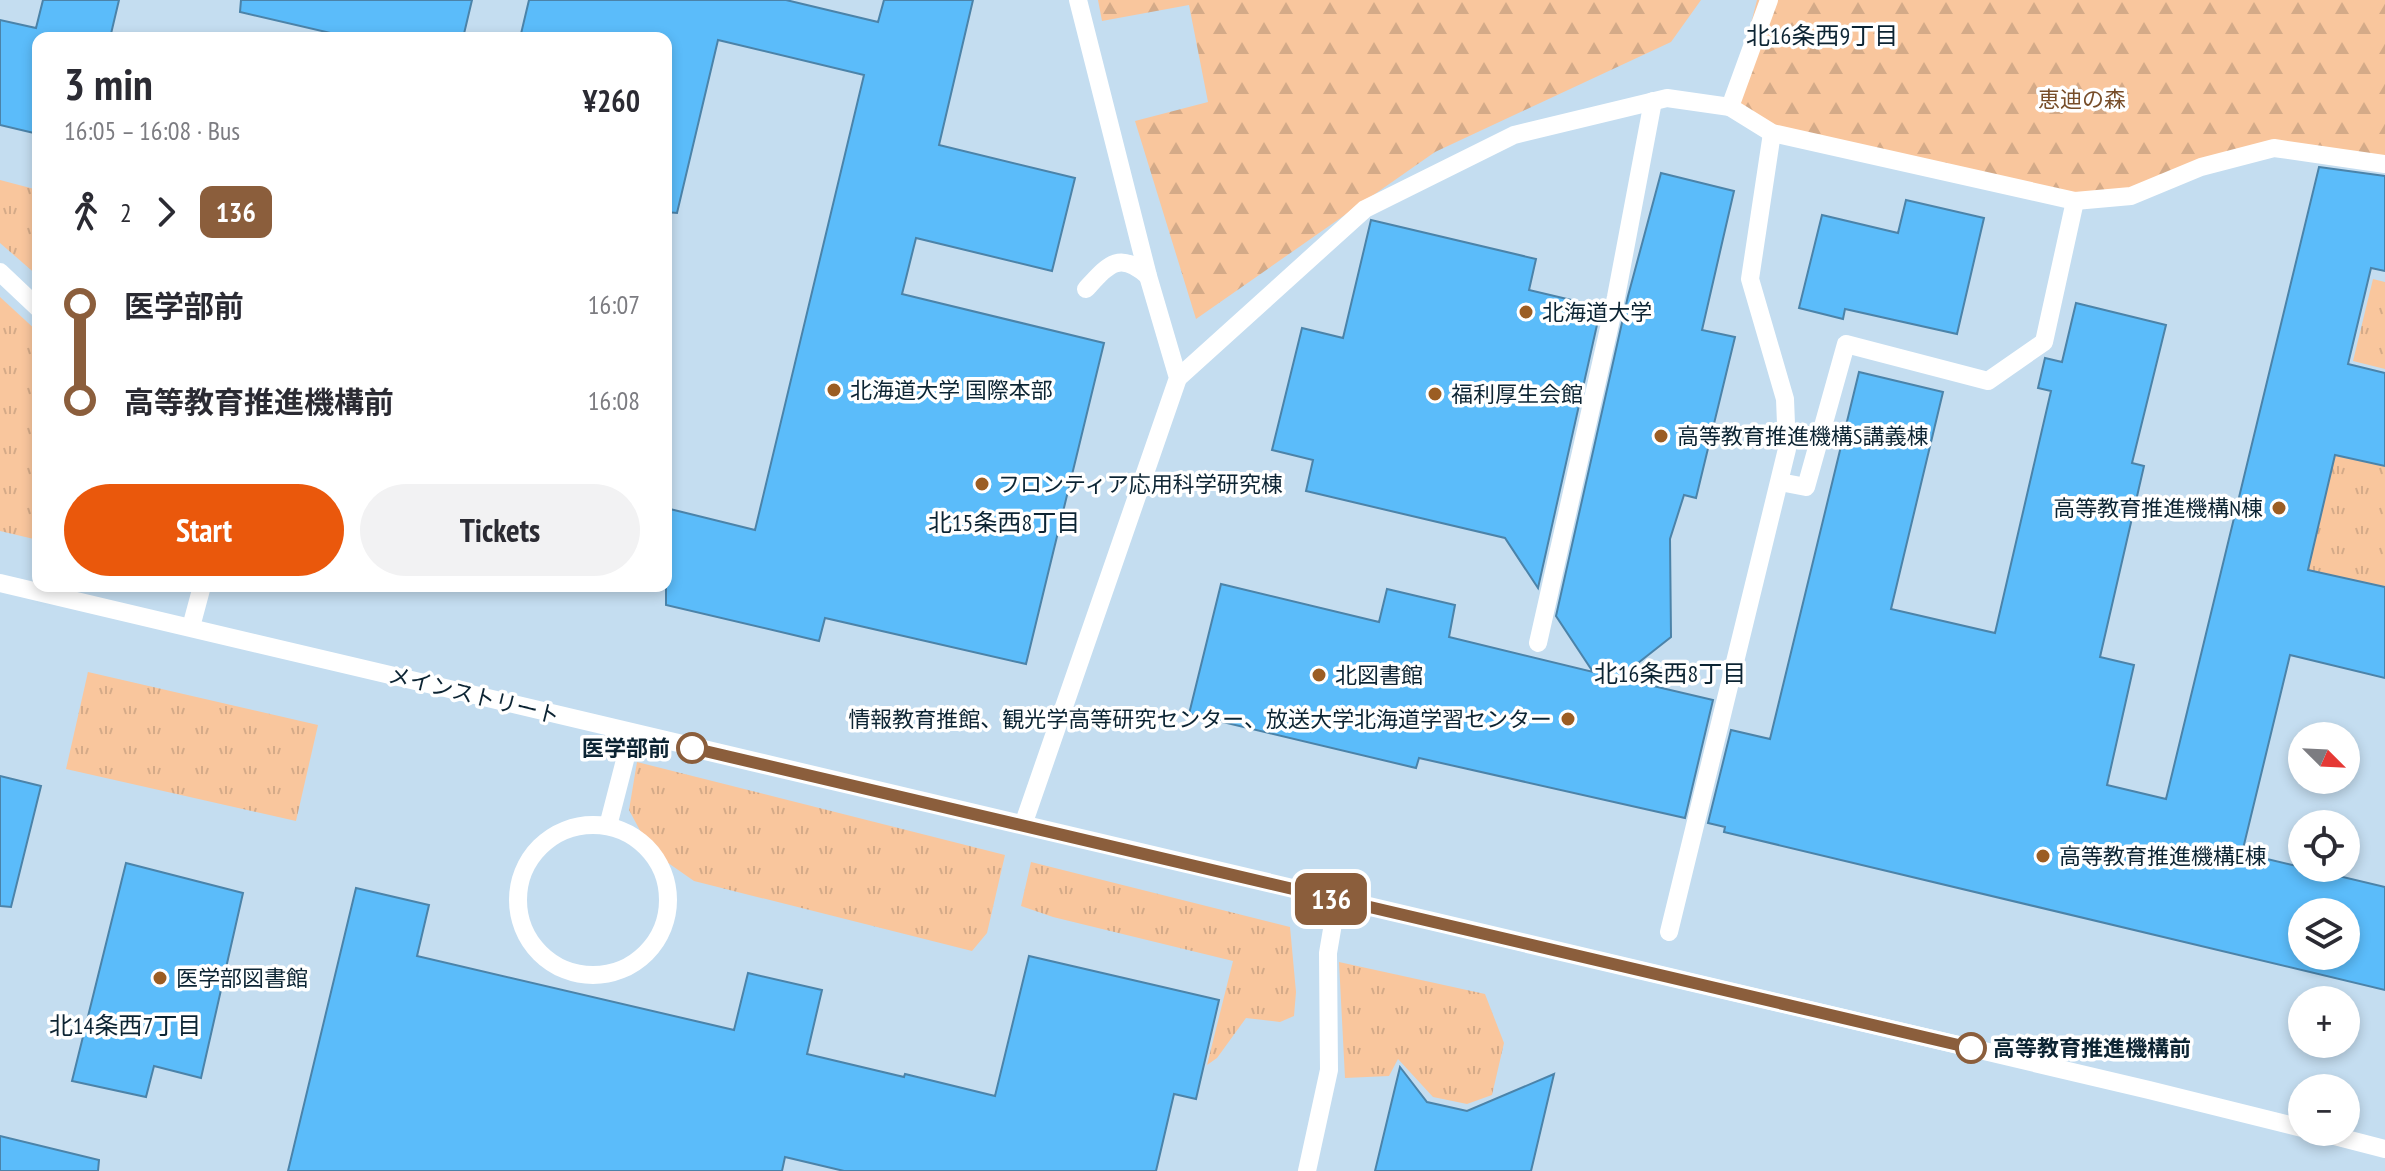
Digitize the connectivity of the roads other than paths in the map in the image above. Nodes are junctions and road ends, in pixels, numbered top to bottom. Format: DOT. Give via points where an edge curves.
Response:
graph roads {
  1 [pos="1078,0"];
  2 [pos="1769,0"];
  3 [pos="1653,101"];
  4 [pos="1730,107"];
  5 [pos="1772,133"];
  6 [pos="2385,164"];
  7 [pos="2075,201"];
  8 [pos="0,272"];
  9 [pos="1148,276"];
  10 [pos="1086,289"];
  11 [pos="32,302"];
  12 [pos="1178,378"];
  13 [pos="1780,482"];
  14 [pos="0,583"];
  15 [pos="32,590"];
  16 [pos="39,592"];
  17 [pos="200,592"];
  18 [pos="191,627"];
  19 [pos="1538,643"];
  20 [pos="632,733"];
  21 [pos="1023,825"];
  22 [pos="608,826"];
  23 [pos="1337,900"];
  24 [pos="1669,932"];
  25 [pos="2288,1125"];
  26 [pos="2360,1143"];
  27 [pos="2385,1149"];
  28 [pos="1307,1171"];
  1 -- 9 [label="lane"];
  2 -- 4 [label="lane"];
  3 -- 4 [label="lane" via="1667,98"];
  3 -- 12 [label="lane" via="1514,135 1365,209"];
  3 -- 19 [label="lane" via="1616,297"];
  4 -- 5 [label="lane"];
  5 -- 7 [label="lane"];
  5 -- 13 [label="lane" via="1750,279 1785,399 1787,449"];
  6 -- 7 [label="lane" via="2274,148 2201,167 2131,196"];
  7 -- 13 [label="lane" via="2044,342 1988,381 1846,344 1806,487"];
  8 -- 11 [label="lane"];
  9 -- 10 [label="lane" via="1134,263 1116,262 1103,268"];
  9 -- 12 [label="lane"];
  12 -- 21 [label="lane"];
  13 -- 24 [label="lane"];
  14 -- 15 [label="lane, メインストリート"];
  16 -- 18 [label="lane, メインストリート"];
  17 -- 18 [label="lane"];
  18 -- 20 [label="lane, メインストリート"];
  20 -- 21 [label="lane, メインストリート"];
  20 -- 22 [label="lane"];
  21 -- 23 [label="lane, メインストリート"];
  22 -- 22 [label="lane" via="628,833 651,853 666,881 665,923 641,957 613,971 582,974 543,956 529,939 518,898 522,876 547,841 586,825"];
  23 -- 25 [label="lane, メインストリート"];
  23 -- 28 [label="lane" via="1328,953 1329,1070"];
  26 -- 27 [label="lane"];
}
